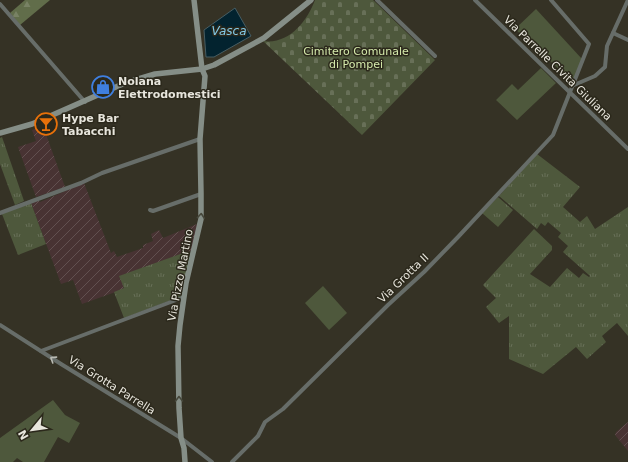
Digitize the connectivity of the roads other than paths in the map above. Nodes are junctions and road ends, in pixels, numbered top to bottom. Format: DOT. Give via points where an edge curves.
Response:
graph roads {
  1 [pos="194,0"];
  2 [pos="311,0"];
  3 [pos="377,0"];
  4 [pos="475,0"];
  5 [pos="551,0"];
  6 [pos="628,0"];
  7 [pos="0,4"];
  8 [pos="613,33"];
  9 [pos="628,40"];
  10 [pos="435,56"];
  11 [pos="202,69"];
  12 [pos="574,85"];
  13 [pos="570,93"];
  14 [pos="85,102"];
  15 [pos="0,133"];
  16 [pos="200,140"];
  17 [pos="628,149"];
  18 [pos="201,194"];
  19 [pos="150,210"];
  20 [pos="0,213"];
  21 [pos="184,297"];
  22 [pos="0,325"];
  23 [pos="41,351"];
  24 [pos="181,438"];
  25 [pos="184,462"];
  26 [pos="212,462"];
  27 [pos="232,462"];
  1 -- 11 [label="street, Via Pizzo Martino"];
  2 -- 11 [label="street" via="264,38"];
  3 -- 10 [label="street"];
  4 -- 13 [label="street, Via Parrelle Civita Giuliana"];
  5 -- 12 [label="street, Via Grotta II" via="589,44"];
  6 -- 8 [label="street"];
  7 -- 14 [label="street"];
  8 -- 9 [label="street"];
  8 -- 12 [label="street" via="607,46 605,67 596,76"];
  11 -- 14 [label="street" via="155,74 125,83"];
  11 -- 16 [label="street, Via Pizzo Martino" via="205,76"];
  12 -- 13 [label="street, Via Grotta II"];
  13 -- 17 [label="street, Via Parrelle Civita Giuliana"];
  13 -- 27 [label="street, Via Grotta II" via="553,135 424,272 283,409 265,422 258,436"];
  14 -- 15 [label="street" via="32,124"];
  16 -- 18 [label="street, Via Pizzo Martino"];
  16 -- 20 [label="street" via="102,173"];
  18 -- 19 [label="street"];
  21 -- 18 [label="street, Via Pizzo Martino, one-way" via="201,219"];
  21 -- 23 [label="street"];
  24 -- 21 [label="street, Via Pizzo Martino, one-way" via="178,346"];
  22 -- 23 [label="street, Via Grotta Parrella"];
  24 -- 23 [label="street, Via Grotta Parrella, one-way"];
  24 -- 25 [label="street, Via Pizzo Martino"];
  24 -- 26 [label="street, Via Grotta Parrella"];
}
